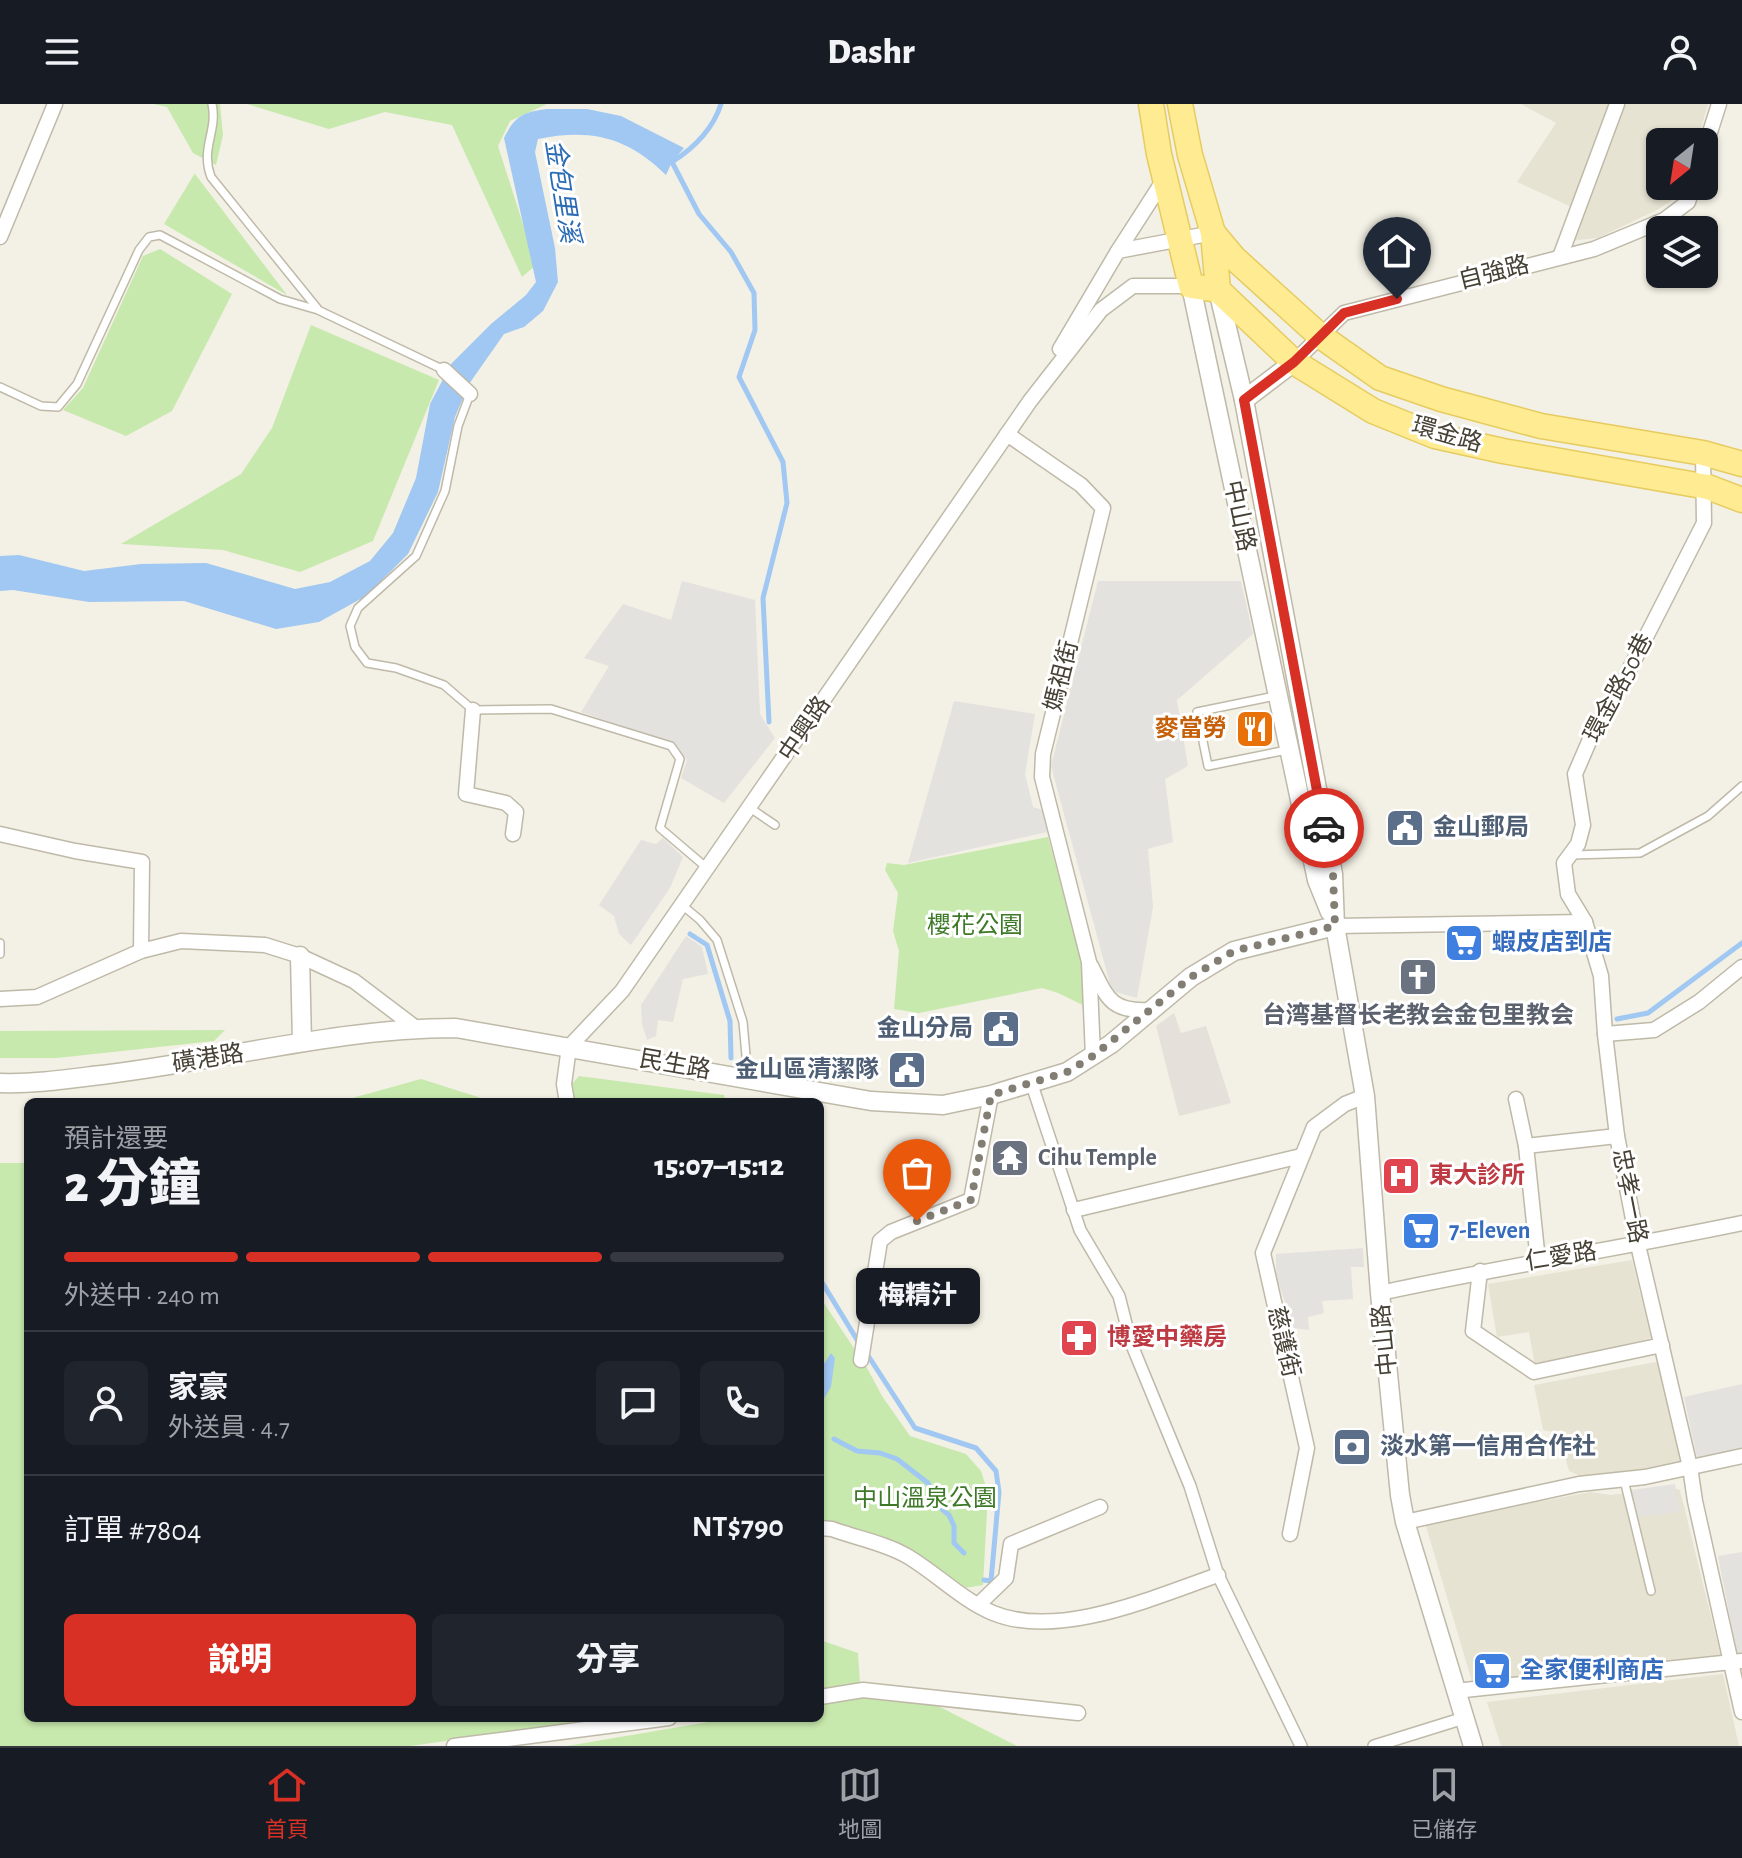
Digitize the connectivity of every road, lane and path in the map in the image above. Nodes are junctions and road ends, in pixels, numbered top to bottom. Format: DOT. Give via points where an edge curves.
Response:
graph roads {
  1 [pos="55,104"];
  2 [pos="212,104"];
  3 [pos="1151,104"];
  4 [pos="1180,104"];
  5 [pos="1617,104"];
  6 [pos="1719,104"];
  7 [pos="1711,128"];
  8 [pos="1166,177"];
  9 [pos="1689,200"];
  10 [pos="1213,233"];
  11 [pos="0,237"];
  12 [pos="1180,240"];
  13 [pos="1118,251"];
  14 [pos="1560,257"];
  15 [pos="1191,286"];
  16 [pos="1218,290"];
  17 [pos="318,310"];
  18 [pos="1319,335"];
  19 [pos="1294,362"];
  20 [pos="444,370"];
  21 [pos="0,387"];
  22 [pos="470,394"];
  23 [pos="1244,400"];
  24 [pos="1030,401"];
  25 [pos="1007,434"];
  26 [pos="1703,453"];
  27 [pos="1742,464"];
  28 [pos="1703,486"];
  29 [pos="1742,500"];
  30 [pos="1277,695"];
  31 [pos="473,710"];
  32 [pos="1289,750"];
  33 [pos="1742,786"];
  34 [pos="750,808"];
  35 [pos="775,825"];
  36 [pos="0,834"];
  37 [pos="513,834"];
  38 [pos="1570,855"];
  39 [pos="707,868"];
  40 [pos="682,905"];
  41 [pos="1585,922"];
  42 [pos="1335,926"];
  43 [pos="0,943"];
  44 [pos="141,951"];
  45 [pos="0,954"];
  46 [pos="300,956"];
  47 [pos="1089,962"];
  48 [pos="1742,967"];
  49 [pos="0,999"];
  50 [pos="1149,1010"];
  51 [pos="416,1028"];
  52 [pos="1605,1034"];
  53 [pos="302,1042"];
  54 [pos="569,1047"];
  55 [pos="1093,1056"];
  56 [pos="748,1078"];
  57 [pos="1031,1082"];
  58 [pos="0,1083"];
  59 [pos="991,1095"];
  60 [pos="1365,1096"];
  61 [pos="566,1098"];
  62 [pos="1516,1099"];
  63 [pos="1617,1136"];
  64 [pos="1526,1146"];
  65 [pos="1301,1156"];
  66 [pos="1074,1210"];
  67 [pos="1742,1223"];
  68 [pos="1638,1245"];
  69 [pos="1538,1261"];
  70 [pos="1480,1271"];
  71 [pos="1380,1293"];
  72 [pos="1662,1345"];
  73 [pos="861,1360"];
  74 [pos="1741,1454"];
  75 [pos="1690,1467"];
  76 [pos="1624,1480"];
  77 [pos="1100,1507"];
  78 [pos="1405,1522"];
  79 [pos="824,1528"];
  80 [pos="1290,1534"];
  81 [pos="1218,1575"];
  82 [pos="1651,1591"];
  83 [pos="979,1604"];
  84 [pos="1736,1661"];
  85 [pos="1455,1691"];
  86 [pos="824,1696"];
  87 [pos="1742,1712"];
  88 [pos="1078,1713"];
  89 [pos="1464,1718"];
  90 [pos="638,1722"];
  91 [pos="454,1746"];
  92 [pos="1301,1746"];
  93 [pos="1374,1746"];
  94 [pos="1473,1746"];
  1 -- 11 [label="street"];
  2 -- 17 [label="lane" via="205,161 211,177"];
  3 -- 8 [label="main road, 中山路"];
  4 -- 10 [label="main road"];
  5 -- 14 [label="street"];
  6 -- 7 [label="street"];
  8 -- 12 [label="main road, 中山路"];
  8 -- 13 [label="street, 中興路"];
  9 -- 14 [label="street, 自強路" via="1664,220"];
  10 -- 12 [label="street"];
  10 -- 16 [label="main road"];
  10 -- 18 [label="main road, 環金路"];
  12 -- 13 [label="street"];
  12 -- 15 [label="main road, 中山路"];
  13 -- 24 [label="street, 中興路"];
  14 -- 18 [label="street, 自強路" via="1344,313"];
  15 -- 16 [label="main road"];
  15 -- 24 [label="street, 中興路" via="1133,286 1101,310"];
  15 -- 30 [label="street, 中山路"];
  16 -- 19 [label="main road, 環金路"];
  16 -- 23 [label="street, 中山路"];
  17 -- 20 [label="lane"];
  17 -- 21 [label="lane" via="280,299 160,235 149,237 77,384 58,407 41,406"];
  18 -- 19 [label="street, 自強路"];
  18 -- 26 [label="main road, 環金路" via="1380,378 1441,399 1541,426"];
  19 -- 23 [label="street"];
  19 -- 28 [label="main road, 環金路" via="1373,411 1435,436"];
  20 -- 22 [label="street"];
  22 -- 31 [label="lane" via="445,491 416,556 358,608 350,626 355,647 367,663 444,685"];
  23 -- 42 [label="street, 中山路" via="1333,874"];
  24 -- 25 [label="street, 中興路"];
  25 -- 34 [label="street, 中興路"];
  25 -- 47 [label="street, 媽祖街" via="1081,485 1103,508 1043,754 1042,777"];
  26 -- 27 [label="main road, 環金路"];
  26 -- 28 [label="street, 環金路50巷"];
  28 -- 29 [label="main road, 環金路"];
  28 -- 38 [label="street, 環金路50巷" via="1704,523 1575,774 1583,825"];
  30 -- 32 [label="street, 中山路"];
  30 -- 32 [label="lane" via="1197,712 1208,766"];
  31 -- 37 [label="street" via="466,794 506,803 516,812"];
  31 -- 39 [label="lane" via="551,709 671,746 680,759 660,828"];
  32 -- 42 [label="street, 中山路" via="1317,880"];
  33 -- 38 [label="lane" via="1708,816 1640,853"];
  34 -- 35 [label="lane"];
  34 -- 39 [label="street, 中興路"];
  36 -- 44 [label="street" via="142,862"];
  38 -- 41 [label="street, 環金路50巷" via="1564,863 1568,894"];
  39 -- 40 [label="street, 中興路"];
  40 -- 54 [label="street, 中興路" via="622,991"];
  40 -- 56 [label="lane" via="717,940 743,1022"];
  41 -- 42 [label="street"];
  41 -- 52 [label="street, 忠孝一路" via="1601,976"];
  42 -- 50 [label="street, 民生路" via="1234,951"];
  42 -- 60 [label="street, 中山路"];
  43 -- 45 [label="lane"];
  44 -- 46 [label="street" via="181,941 265,945"];
  44 -- 49 [label="street" via="37,997"];
  46 -- 51 [label="street" via="354,981"];
  46 -- 53 [label="street"];
  47 -- 50 [label="street, 媽祖街" via="1110,1001 1132,1011"];
  47 -- 55 [label="street, 媽祖街"];
  48 -- 52 [label="street" via="1654,1030"];
  50 -- 55 [label="street, 民生路"];
  51 -- 53 [label="street, 磺港路"];
  51 -- 54 [label="street, 民生路" via="456,1028"];
  52 -- 63 [label="street, 忠孝一路"];
  53 -- 58 [label="street, 磺港路" via="136,1071"];
  54 -- 56 [label="street, 民生路"];
  54 -- 61 [label="street"];
  55 -- 57 [label="street, 民生路" via="1067,1072"];
  56 -- 59 [label="street, 民生路" via="871,1101 943,1105"];
  57 -- 59 [label="street, 民生路"];
  57 -- 66 [label="street"];
  59 -- 73 [label="street" via="971,1200 880,1241"];
  60 -- 65 [label="street, 慈護街" via="1314,1127"];
  60 -- 71 [label="street, 中山路"];
  62 -- 64 [label="street"];
  63 -- 64 [label="street"];
  63 -- 68 [label="street, 忠孝一路"];
  64 -- 69 [label="street"];
  65 -- 66 [label="street"];
  65 -- 80 [label="street, 慈護街" via="1263,1253 1307,1448"];
  66 -- 81 [label="street" via="1119,1296 1131,1343 1190,1486"];
  67 -- 68 [label="street, 仁愛路"];
  68 -- 69 [label="street, 仁愛路"];
  68 -- 72 [label="street, 忠孝一路"];
  69 -- 70 [label="street, 仁愛路"];
  70 -- 71 [label="street, 仁愛路"];
  70 -- 72 [label="street" via="1473,1331 1534,1372"];
  71 -- 78 [label="street, 中山路"];
  72 -- 75 [label="street, 忠孝一路" via="1684,1421"];
  74 -- 75 [label="street"];
  75 -- 76 [label="street"];
  75 -- 84 [label="street, 忠孝一路"];
  76 -- 78 [label="street" via="1579,1484"];
  76 -- 82 [label="lane"];
  77 -- 83 [label="street" via="1011,1544 1006,1578"];
  78 -- 85 [label="street, 中山路"];
  79 -- 83 [label="street" via="905,1555"];
  81 -- 83 [label="street" via="1068,1620 1017,1620"];
  81 -- 92 [label="street"];
  84 -- 85 [label="street"];
  84 -- 87 [label="street, 忠孝一路"];
  85 -- 89 [label="street, 中山路"];
  86 -- 88 [label="street" via="863,1690"];
  89 -- 93 [label="street"];
  89 -- 94 [label="street, 中山路"];
  90 -- 91 [label="street"];
}
